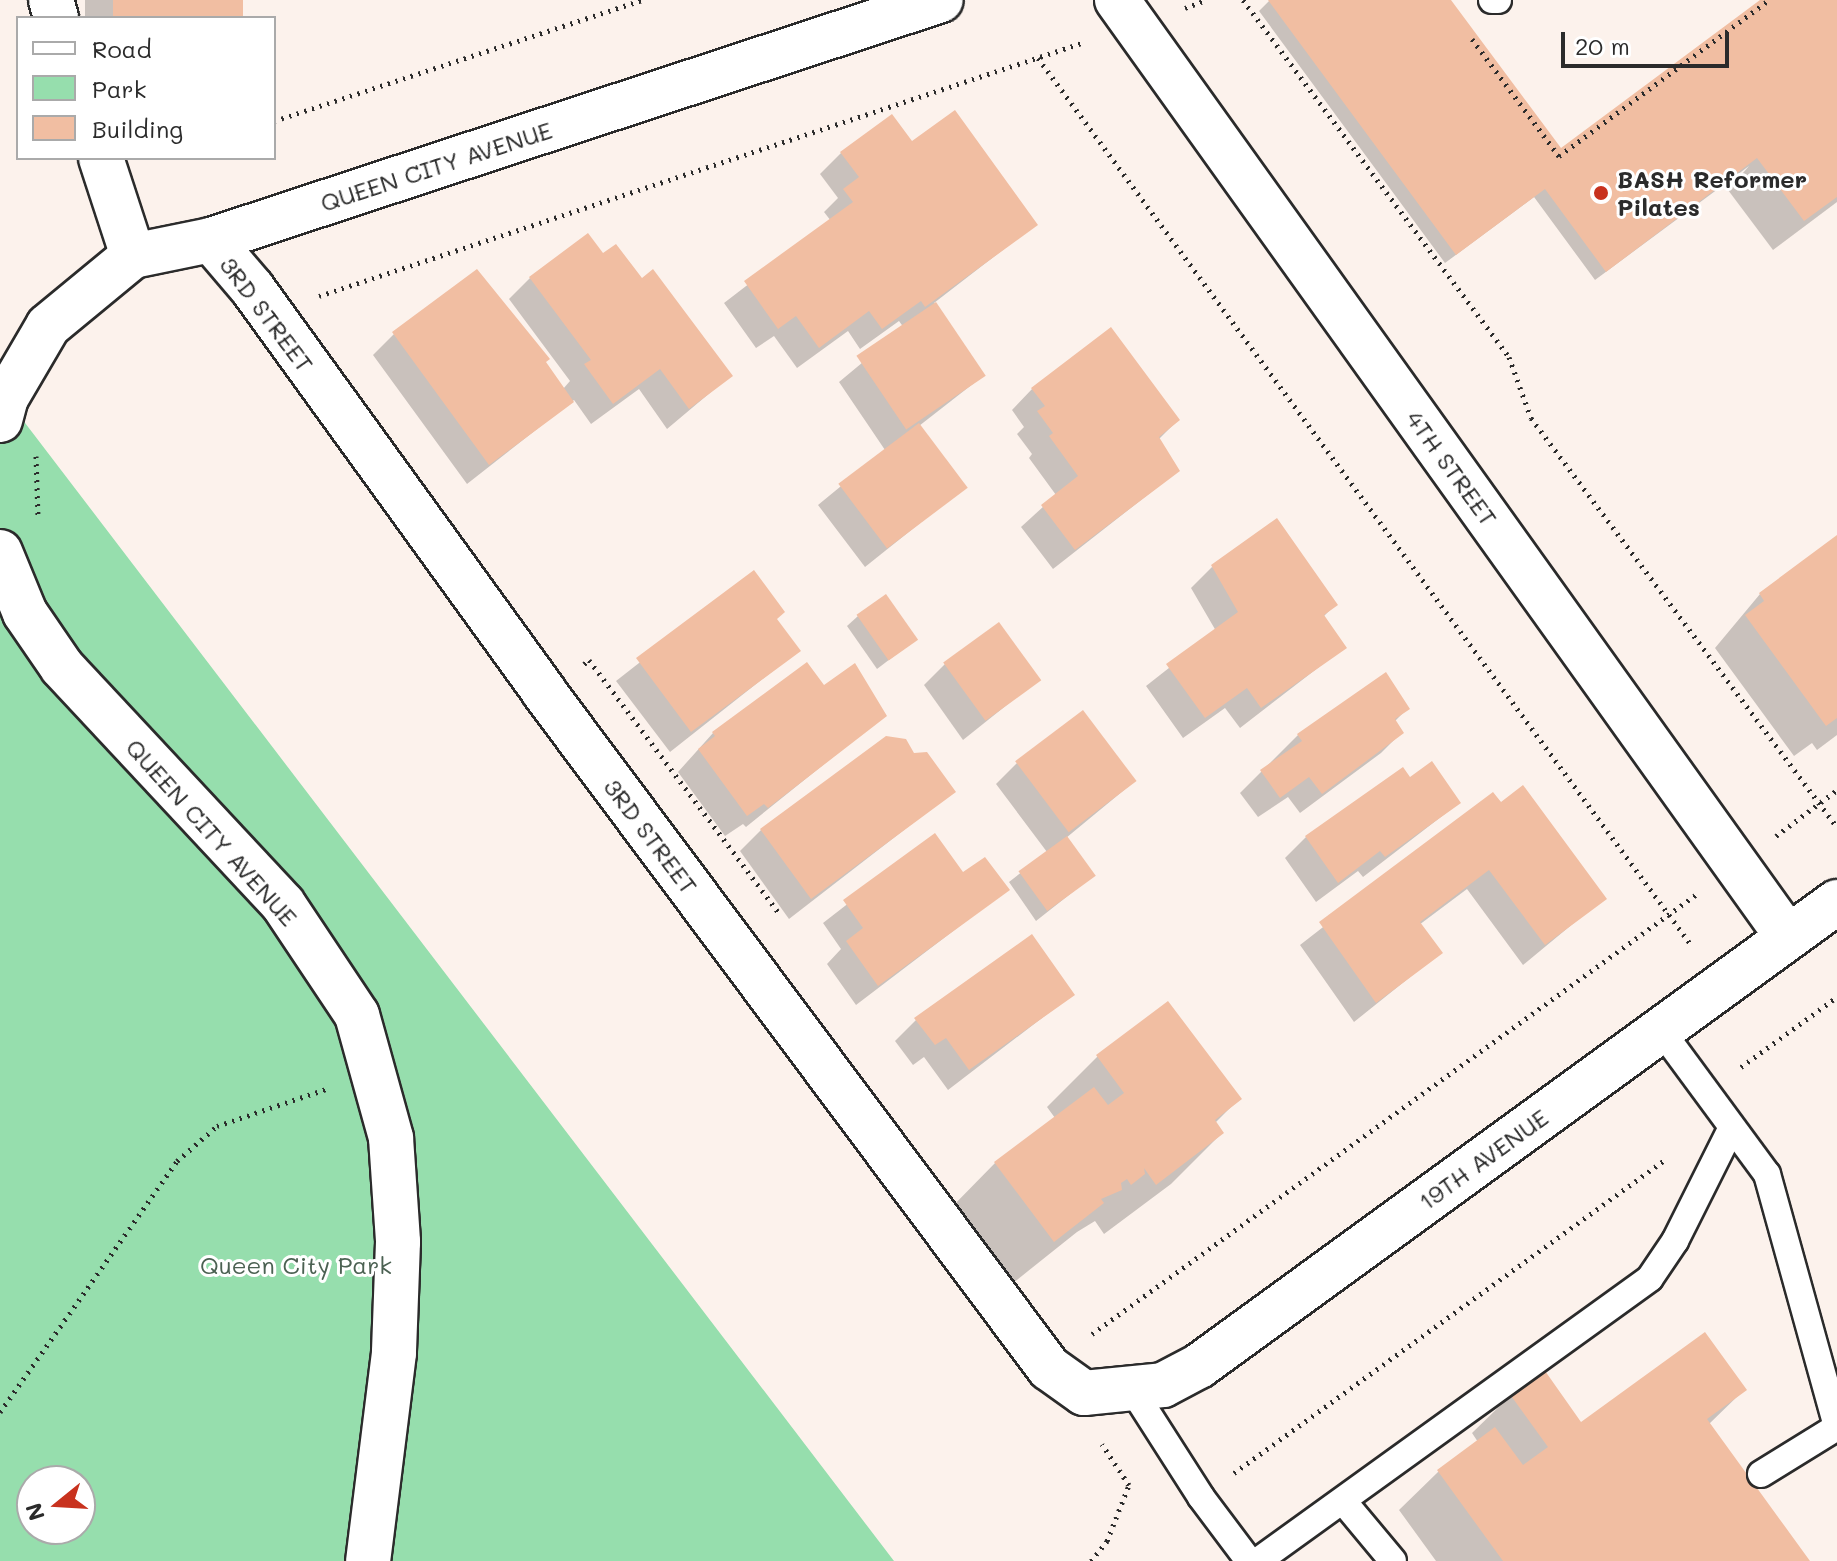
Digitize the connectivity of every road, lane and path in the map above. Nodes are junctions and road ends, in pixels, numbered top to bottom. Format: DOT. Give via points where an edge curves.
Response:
graph roads {
  1 [pos="643,0"];
  2 [pos="941,0"];
  3 [pos="1206,0"];
  4 [pos="1243,0"];
  5 [pos="1769,0"];
  6 [pos="1126,13"];
  7 [pos="1470,36"];
  8 [pos="1038,58"];
  9 [pos="276,120"];
  10 [pos="102,160"];
  11 [pos="211,240"];
  12 [pos="133,256"];
  13 [pos="252,288"];
  14 [pos="0,420"];
  15 [pos="41,441"];
  16 [pos="40,532"];
  17 [pos="0,552"];
  18 [pos="544,692"];
  19 [pos="1837,790"];
  20 [pos="1820,803"];
  21 [pos="1837,827"];
  22 [pos="1737,865"];
  23 [pos="1837,902"];
  24 [pos="1670,914"];
  25 [pos="780,915"];
  26 [pos="1787,936"];
  27 [pos="1720,986"];
  28 [pos="1837,997"];
  29 [pos="1660,1029"];
  30 [pos="376,1072"];
  31 [pos="1707,1091"];
  32 [pos="1731,1129"];
  33 [pos="1670,1156"];
  34 [pos="1084,1323"];
  35 [pos="1111,1391"];
  36 [pos="0,1412"];
  37 [pos="1837,1427"];
  38 [pos="1761,1474"];
  39 [pos="1201,1497"];
  40 [pos="1343,1501"];
  41 [pos="368,1561"];
  42 [pos="1091,1561"];
  43 [pos="1249,1561"];
  44 [pos="1258,1561"];
  45 [pos="1393,1561"];
  1 -- 9 [label="path"];
  2 -- 11 [label="street, QUEEN CITY AVENUE"];
  3 -- 6 [label="path"];
  4 -- 20 [label="path" via="1509,357 1531,418"];
  5 -- 7 [label="path" via="1559,156"];
  6 -- 8 [label="path"];
  6 -- 22 [label="street, 4TH STREET"];
  8 -- 13 [label="path" via="295,304"];
  8 -- 24 [label="path"];
  10 -- 12 [label="street"];
  11 -- 12 [label="street, QUEEN CITY AVENUE"];
  11 -- 13 [label="street, 3RD STREET"];
  12 -- 14 [label="street, QUEEN CITY AVENUE" via="48,326 6,398"];
  13 -- 18 [label="street, 3RD STREET"];
  15 -- 16 [label="path" via="33,495"];
  17 -- 30 [label="street, QUEEN CITY AVENUE" via="25,613 62,667 283,904 357,1015"];
  18 -- 25 [label="path" via="589,660"];
  18 -- 35 [label="street, 3RD STREET" via="1049,1368"];
  19 -- 20 [label="path"];
  20 -- 21 [label="path"];
  20 -- 22 [label="path"];
  22 -- 24 [label="path"];
  22 -- 26 [label="street, 4TH STREET"];
  23 -- 26 [label="street, 19TH AVENUE"];
  24 -- 27 [label="path"];
  24 -- 34 [label="path" via="1094,1336"];
  26 -- 27 [label="street, 19TH AVENUE"];
  27 -- 29 [label="street, 19TH AVENUE"];
  28 -- 31 [label="path"];
  29 -- 31 [label="lane"];
  29 -- 35 [label="street, 19TH AVENUE" via="1199,1366 1163,1385"];
  30 -- 36 [label="path" via="217,1126 177,1161"];
  30 -- 41 [label="street, QUEEN CITY AVENUE" via="391,1138 398,1242 393,1369"];
  31 -- 32 [label="lane"];
  32 -- 37 [label="lane" via="1767,1174"];
  32 -- 40 [label="lane" via="1675,1241 1650,1278"];
  33 -- 39 [label="path"];
  35 -- 39 [label="lane"];
  35 -- 42 [label="path" via="1096,1439 1113,1455 1129,1485 1107,1541"];
  37 -- 38 [label="lane"];
  39 -- 43 [label="lane"];
  40 -- 44 [label="lane"];
  40 -- 45 [label="lane"];
}
